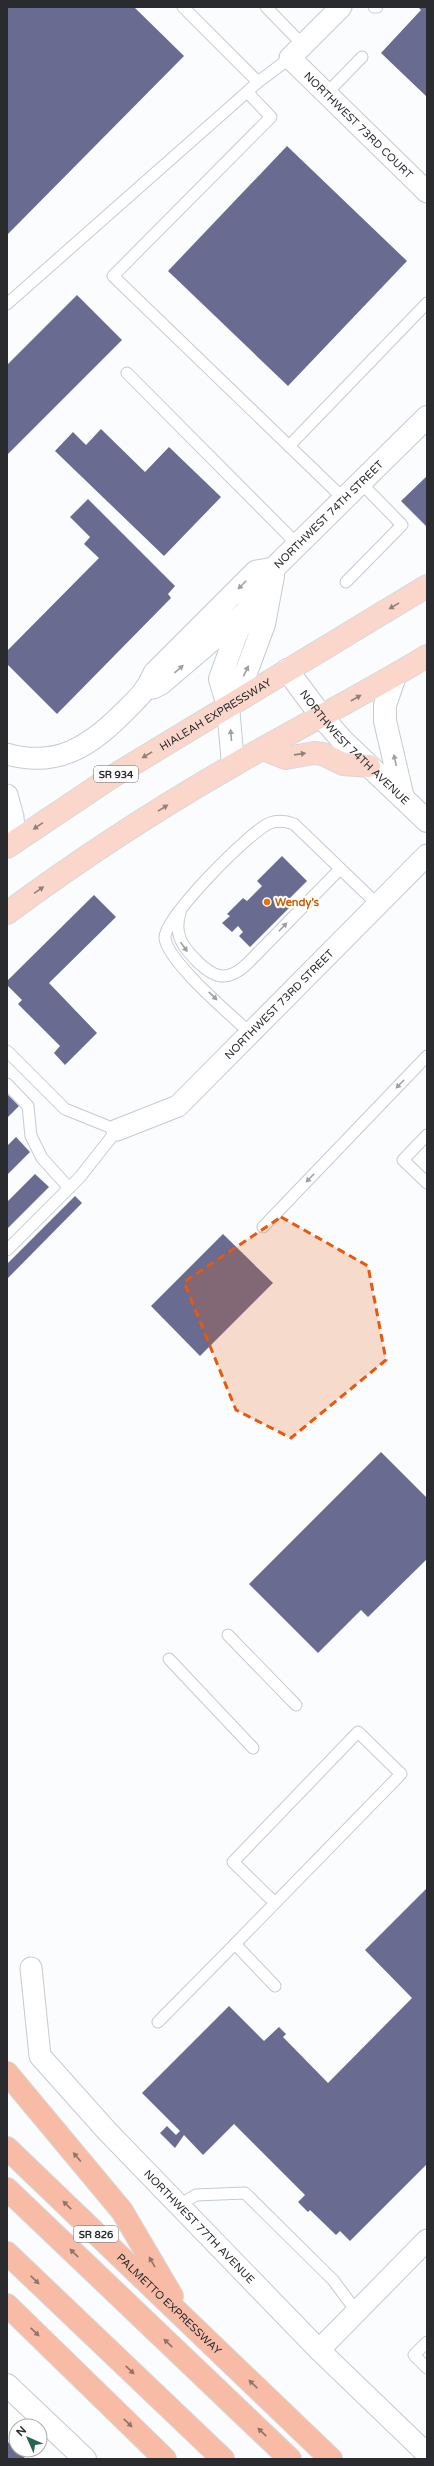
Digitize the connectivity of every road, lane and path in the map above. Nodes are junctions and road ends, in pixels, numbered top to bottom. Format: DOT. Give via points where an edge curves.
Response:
graph roads {
  1 [pos="183,7"];
  2 [pos="266,7"];
  3 [pos="341,7"];
  4 [pos="374,7"];
  5 [pos="377,7"];
  6 [pos="296,51"];
  7 [pos="362,57"];
  8 [pos="258,82"];
  9 [pos="247,92"];
  10 [pos="326,94"];
  11 [pos="425,187"];
  12 [pos="427,303"];
  13 [pos="7,304"];
  14 [pos="127,373"];
  15 [pos="427,418"];
  16 [pos="289,446"];
  17 [pos="361,483"];
  18 [pos="344,499"];
  19 [pos="298,545"];
  20 [pos="273,579"];
  21 [pos="346,582"];
  22 [pos="427,586"];
  23 [pos="248,609"];
  24 [pos="427,656"];
  25 [pos="287,670"];
  26 [pos="395,676"];
  27 [pos="147,690"];
  28 [pos="228,706"];
  29 [pos="322,717"];
  30 [pos="263,749"];
  31 [pos="7,754"];
  32 [pos="233,765"];
  33 [pos="369,766"];
  34 [pos="7,795"];
  35 [pos="403,798"];
  36 [pos="427,821"];
  37 [pos="11,844"];
  38 [pos="427,855"];
  39 [pos="340,869"];
  40 [pos="378,905"];
  41 [pos="180,910"];
  42 [pos="7,913"];
  43 [pos="250,1033"];
  44 [pos="7,1051"];
  45 [pos="427,1056"];
  46 [pos="7,1084"];
  47 [pos="117,1130"];
  48 [pos="427,1135"];
  49 [pos="427,1183"];
  50 [pos="69,1188"];
  51 [pos="263,1227"];
  52 [pos="7,1250"];
  53 [pos="228,1635"];
  54 [pos="169,1659"];
  55 [pos="296,1705"];
  56 [pos="254,1748"];
  57 [pos="276,1903"];
  58 [pos="235,1944"];
  59 [pos="31,1968"];
  60 [pos="275,1986"];
  61 [pos="158,2022"];
  62 [pos="7,2073"];
  63 [pos="7,2148"];
  64 [pos="7,2189"];
  65 [pos="179,2205"];
  66 [pos="427,2240"];
  67 [pos="7,2254"];
  68 [pos="7,2305"];
  69 [pos="357,2312"];
  70 [pos="186,2320"];
  71 [pos="427,2342"];
  72 [pos="320,2350"];
  73 [pos="427,2368"];
  74 [pos="7,2385"];
  75 [pos="427,2454"];
  76 [pos="85,2459"];
  77 [pos="164,2459"];
  78 [pos="223,2459"];
  79 [pos="290,2459"];
  80 [pos="331,2459"];
  1 -- 8 [label="lane"];
  2 -- 6 [label="lane"];
  3 -- 6 [label="street"];
  4 -- 5 [label="lane"];
  6 -- 8 [label="lane"];
  6 -- 10 [label="street, NORTHWEST 73RD COURT"];
  7 -- 10 [label="lane"];
  8 -- 9 [label="lane"];
  9 -- 13 [label="lane"];
  9 -- 16 [label="lane" via="271,117 113,276"];
  10 -- 11 [label="street, NORTHWEST 73RD COURT"];
  12 -- 16 [label="lane"];
  14 -- 19 [label="lane"];
  15 -- 17 [label="street, NORTHWEST 74TH STREET"];
  16 -- 18 [label="lane"];
  17 -- 18 [label="street, NORTHWEST 74TH STREET"];
  17 -- 21 [label="lane" via="402,525"];
  18 -- 19 [label="street, NORTHWEST 74TH STREET"];
  19 -- 20 [label="street, NORTHWEST 74TH STREET"];
  20 -- 23 [label="street"];
  20 -- 27 [label="street, NORTHWEST 74TH STREET, one-way" via="256,572 154,673"];
  28 -- 20 [label="street, one-way" via="247,670 264,624"];
  22 -- 25 [label="main road, HIALEAH EXPRESSWAY / SR 934, one-way"];
  27 -- 23 [label="street, NORTHWEST 74TH STREET, one-way" via="161,684"];
  23 -- 28 [label="street" via="220,680"];
  24 -- 26 [label="main road"];
  25 -- 28 [label="main road, HIALEAH EXPRESSWAY / SR 934"];
  25 -- 29 [label="street, NORTHWEST 74TH AVENUE"];
  29 -- 26 [label="main road, one-way"];
  35 -- 26 [label="street, one-way" via="385,721 385,705"];
  27 -- 31 [label="street, NORTHWEST 74TH STREET" via="103,732 83,747 58,756 42,758"];
  32 -- 28 [label="street, one-way"];
  28 -- 37 [label="main road, HIALEAH EXPRESSWAY / SR 934, one-way" via="110,778"];
  29 -- 30 [label="main road"];
  29 -- 33 [label="street, NORTHWEST 74TH AVENUE"];
  30 -- 32 [label="main road"];
  30 -- 33 [label="main road, one-way" via="286,758 314,753 323,754 343,764"];
  42 -- 32 [label="main road, one-way" via="112,840"];
  33 -- 35 [label="street, NORTHWEST 74TH AVENUE"];
  34 -- 37 [label="street" via="13,817"];
  35 -- 36 [label="street, NORTHWEST 74TH AVENUE"];
  38 -- 40 [label="street, NORTHWEST 73RD STREET"];
  39 -- 40 [label="lane"];
  39 -- 41 [label="lane" via="294,824 287,821 270,823 252,834"];
  41 -- 39 [label="lane, one-way" via="178,928 183,947 206,970 221,976 229,975 238,972 247,964"];
  40 -- 43 [label="street, NORTHWEST 73RD STREET"];
  41 -- 43 [label="lane, one-way" via="167,927 165,938 174,959"];
  43 -- 47 [label="street, NORTHWEST 73RD STREET" via="178,1106"];
  44 -- 47 [label="lane" via="64,1109"];
  45 -- 51 [label="lane, one-way"];
  46 -- 50 [label="lane" via="28,1106 31,1136 42,1158"];
  47 -- 50 [label="lane"];
  48 -- 49 [label="lane" via="403,1160"];
  50 -- 52 [label="lane"];
  53 -- 55 [label="lane"];
  54 -- 56 [label="lane"];
  57 -- 57 [label="lane" via="401,1774 358,1732 233,1862"];
  57 -- 58 [label="lane"];
  58 -- 60 [label="lane"];
  58 -- 61 [label="lane"];
  59 -- 65 [label="street, NORTHWEST 77TH AVENUE" via="40,2056 107,2131"];
  70 -- 62 [label="highway, one-way" via="122,2211"];
  70 -- 63 [label="highway, PALMETTO EXPRESSWAY / SR 826, one-way"];
  79 -- 64 [label="highway, one-way"];
  65 -- 69 [label="lane" via="196,2196 245,2193 333,2280"];
  65 -- 72 [label="street, NORTHWEST 77TH AVENUE"];
  66 -- 69 [label="street"];
  67 -- 78 [label="highway, one-way"];
  68 -- 77 [label="highway, one-way"];
  69 -- 72 [label="street"];
  80 -- 70 [label="highway, PALMETTO EXPRESSWAY / SR 826, one-way"];
  71 -- 73 [label="lane" via="414,2356"];
  72 -- 75 [label="street, NORTHWEST 77TH AVENUE"];
  74 -- 76 [label="street"];
}
